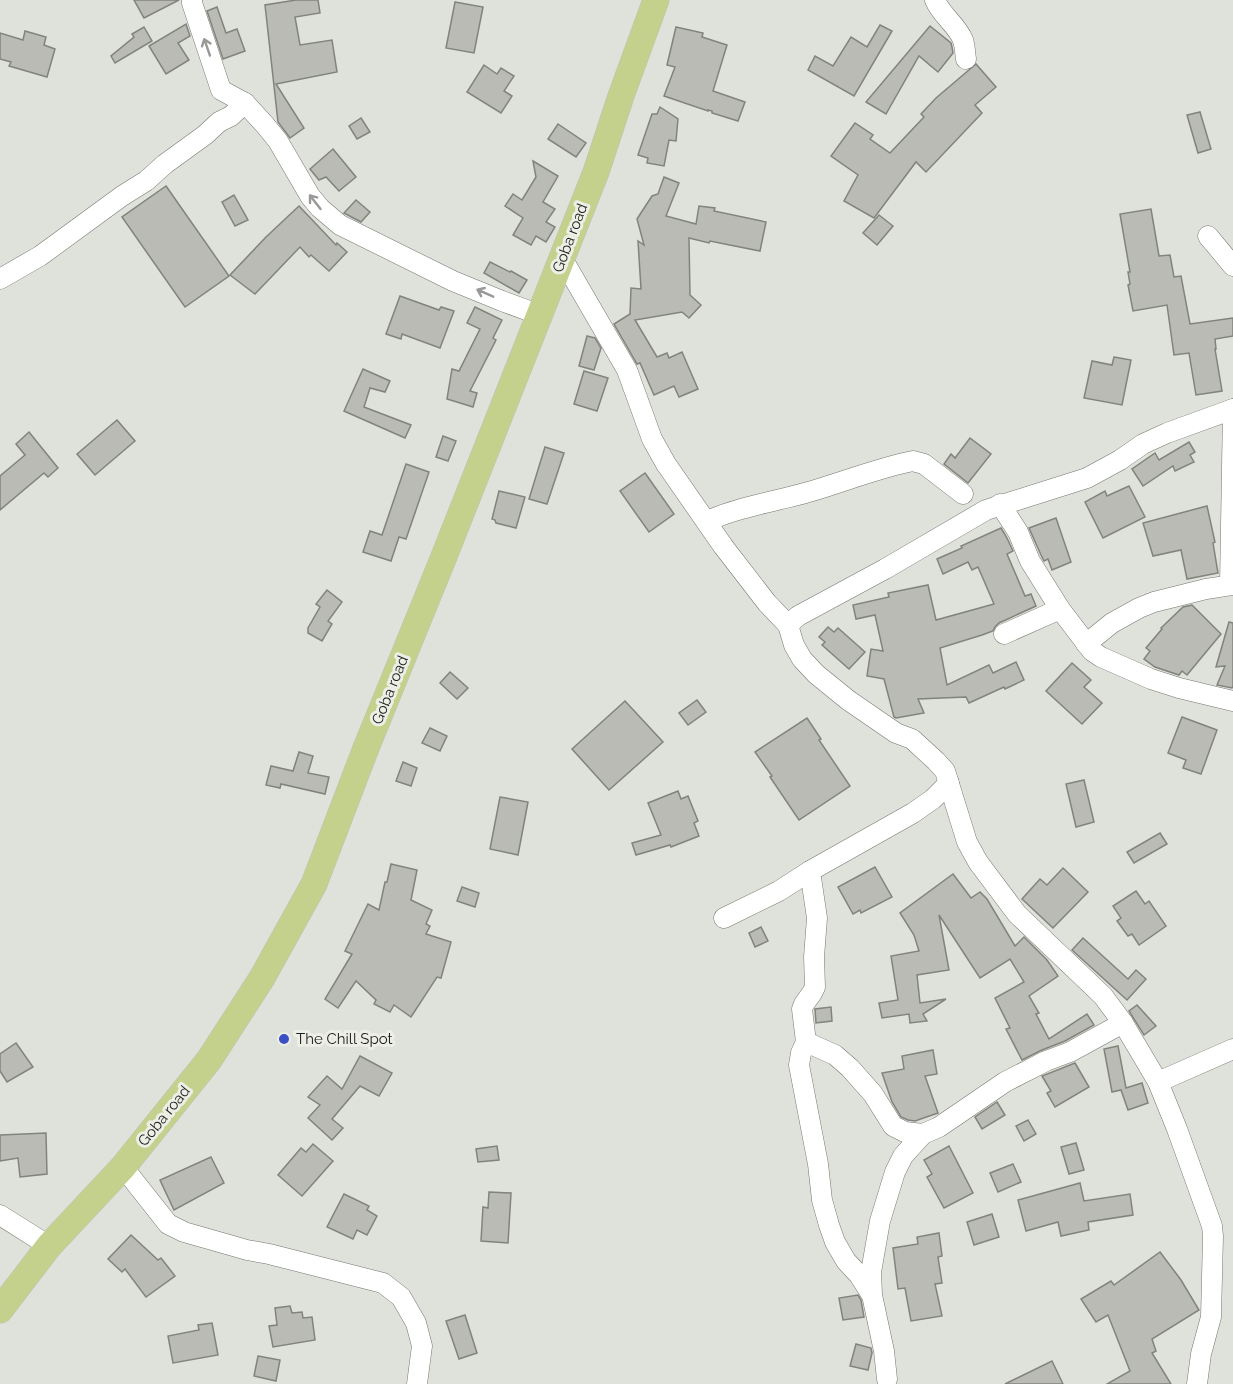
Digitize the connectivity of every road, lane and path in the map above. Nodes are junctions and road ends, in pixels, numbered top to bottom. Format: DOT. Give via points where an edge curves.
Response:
graph roads {
  1 [pos="656,0"];
  2 [pos="935,0"];
  3 [pos="195,1"];
  4 [pos="966,59"];
  5 [pos="245,102"];
  6 [pos="1208,236"];
  7 [pos="562,258"];
  8 [pos="1233,266"];
  9 [pos="0,279"];
  10 [pos="540,315"];
  11 [pos="1233,409"];
  12 [pos="963,494"];
  13 [pos="1000,504"];
  14 [pos="707,521"];
  15 [pos="1232,585"];
  16 [pos="1060,609"];
  17 [pos="788,625"];
  18 [pos="1004,634"];
  19 [pos="1086,644"];
  20 [pos="1233,701"];
  21 [pos="949,783"];
  22 [pos="810,871"];
  23 [pos="724,918"];
  24 [pos="1123,1023"];
  25 [pos="806,1042"];
  26 [pos="1233,1049"];
  27 [pos="1158,1083"];
  28 [pos="923,1134"];
  29 [pos="123,1167"];
  30 [pos="0,1215"];
  31 [pos="49,1246"];
  32 [pos="872,1295"];
  33 [pos="0,1310"];
  34 [pos="887,1378"];
  35 [pos="417,1384"];
  36 [pos="1197,1384"];
  1 -- 7 [label="main road, Goba road"];
  2 -- 4 [label="street" via="963,41"];
  5 -- 3 [label="street, one-way" via="221,90"];
  5 -- 9 [label="street" via="146,181"];
  10 -- 5 [label="street, one-way" via="453,280 340,225 320,208 278,141"];
  6 -- 8 [label="street"];
  7 -- 10 [label="main road, Goba road"];
  7 -- 14 [label="street" via="627,370 652,440"];
  10 -- 29 [label="main road, Goba road" via="314,884 262,978 209,1060"];
  11 -- 13 [label="street" via="1143,444 1087,478"];
  11 -- 15 [label="street"];
  12 -- 14 [label="street" via="924,464 913,461 747,506"];
  13 -- 16 [label="street"];
  13 -- 17 [label="street"];
  14 -- 17 [label="street" via="767,603"];
  15 -- 19 [label="street" via="1139,608"];
  16 -- 18 [label="street"];
  16 -- 19 [label="street"];
  17 -- 21 [label="street" via="802,659 816,674 896,733 912,738 945,771"];
  19 -- 20 [label="street" via="1101,657 1151,679"];
  21 -- 22 [label="street" via="913,813"];
  21 -- 24 [label="street" via="967,842 978,862 1017,914 1103,996"];
  22 -- 23 [label="street"];
  22 -- 25 [label="street" via="817,918 815,987 802,1009"];
  24 -- 27 [label="street"];
  24 -- 28 [label="street" via="1005,1082"];
  25 -- 28 [label="street" via="835,1055 850,1068 893,1126"];
  25 -- 32 [label="street" via="799,1065 822,1200 835,1242"];
  26 -- 27 [label="street"];
  27 -- 36 [label="street" via="1212,1226 1210,1317"];
  28 -- 32 [label="street" via="903,1156 895,1172 873,1257"];
  29 -- 31 [label="main road, Goba road"];
  29 -- 35 [label="street" via="168,1224 184,1232 383,1283 401,1297 416,1323 422,1346"];
  30 -- 31 [label="street"];
  31 -- 33 [label="main road, Goba road"];
  32 -- 34 [label="street"];
}
